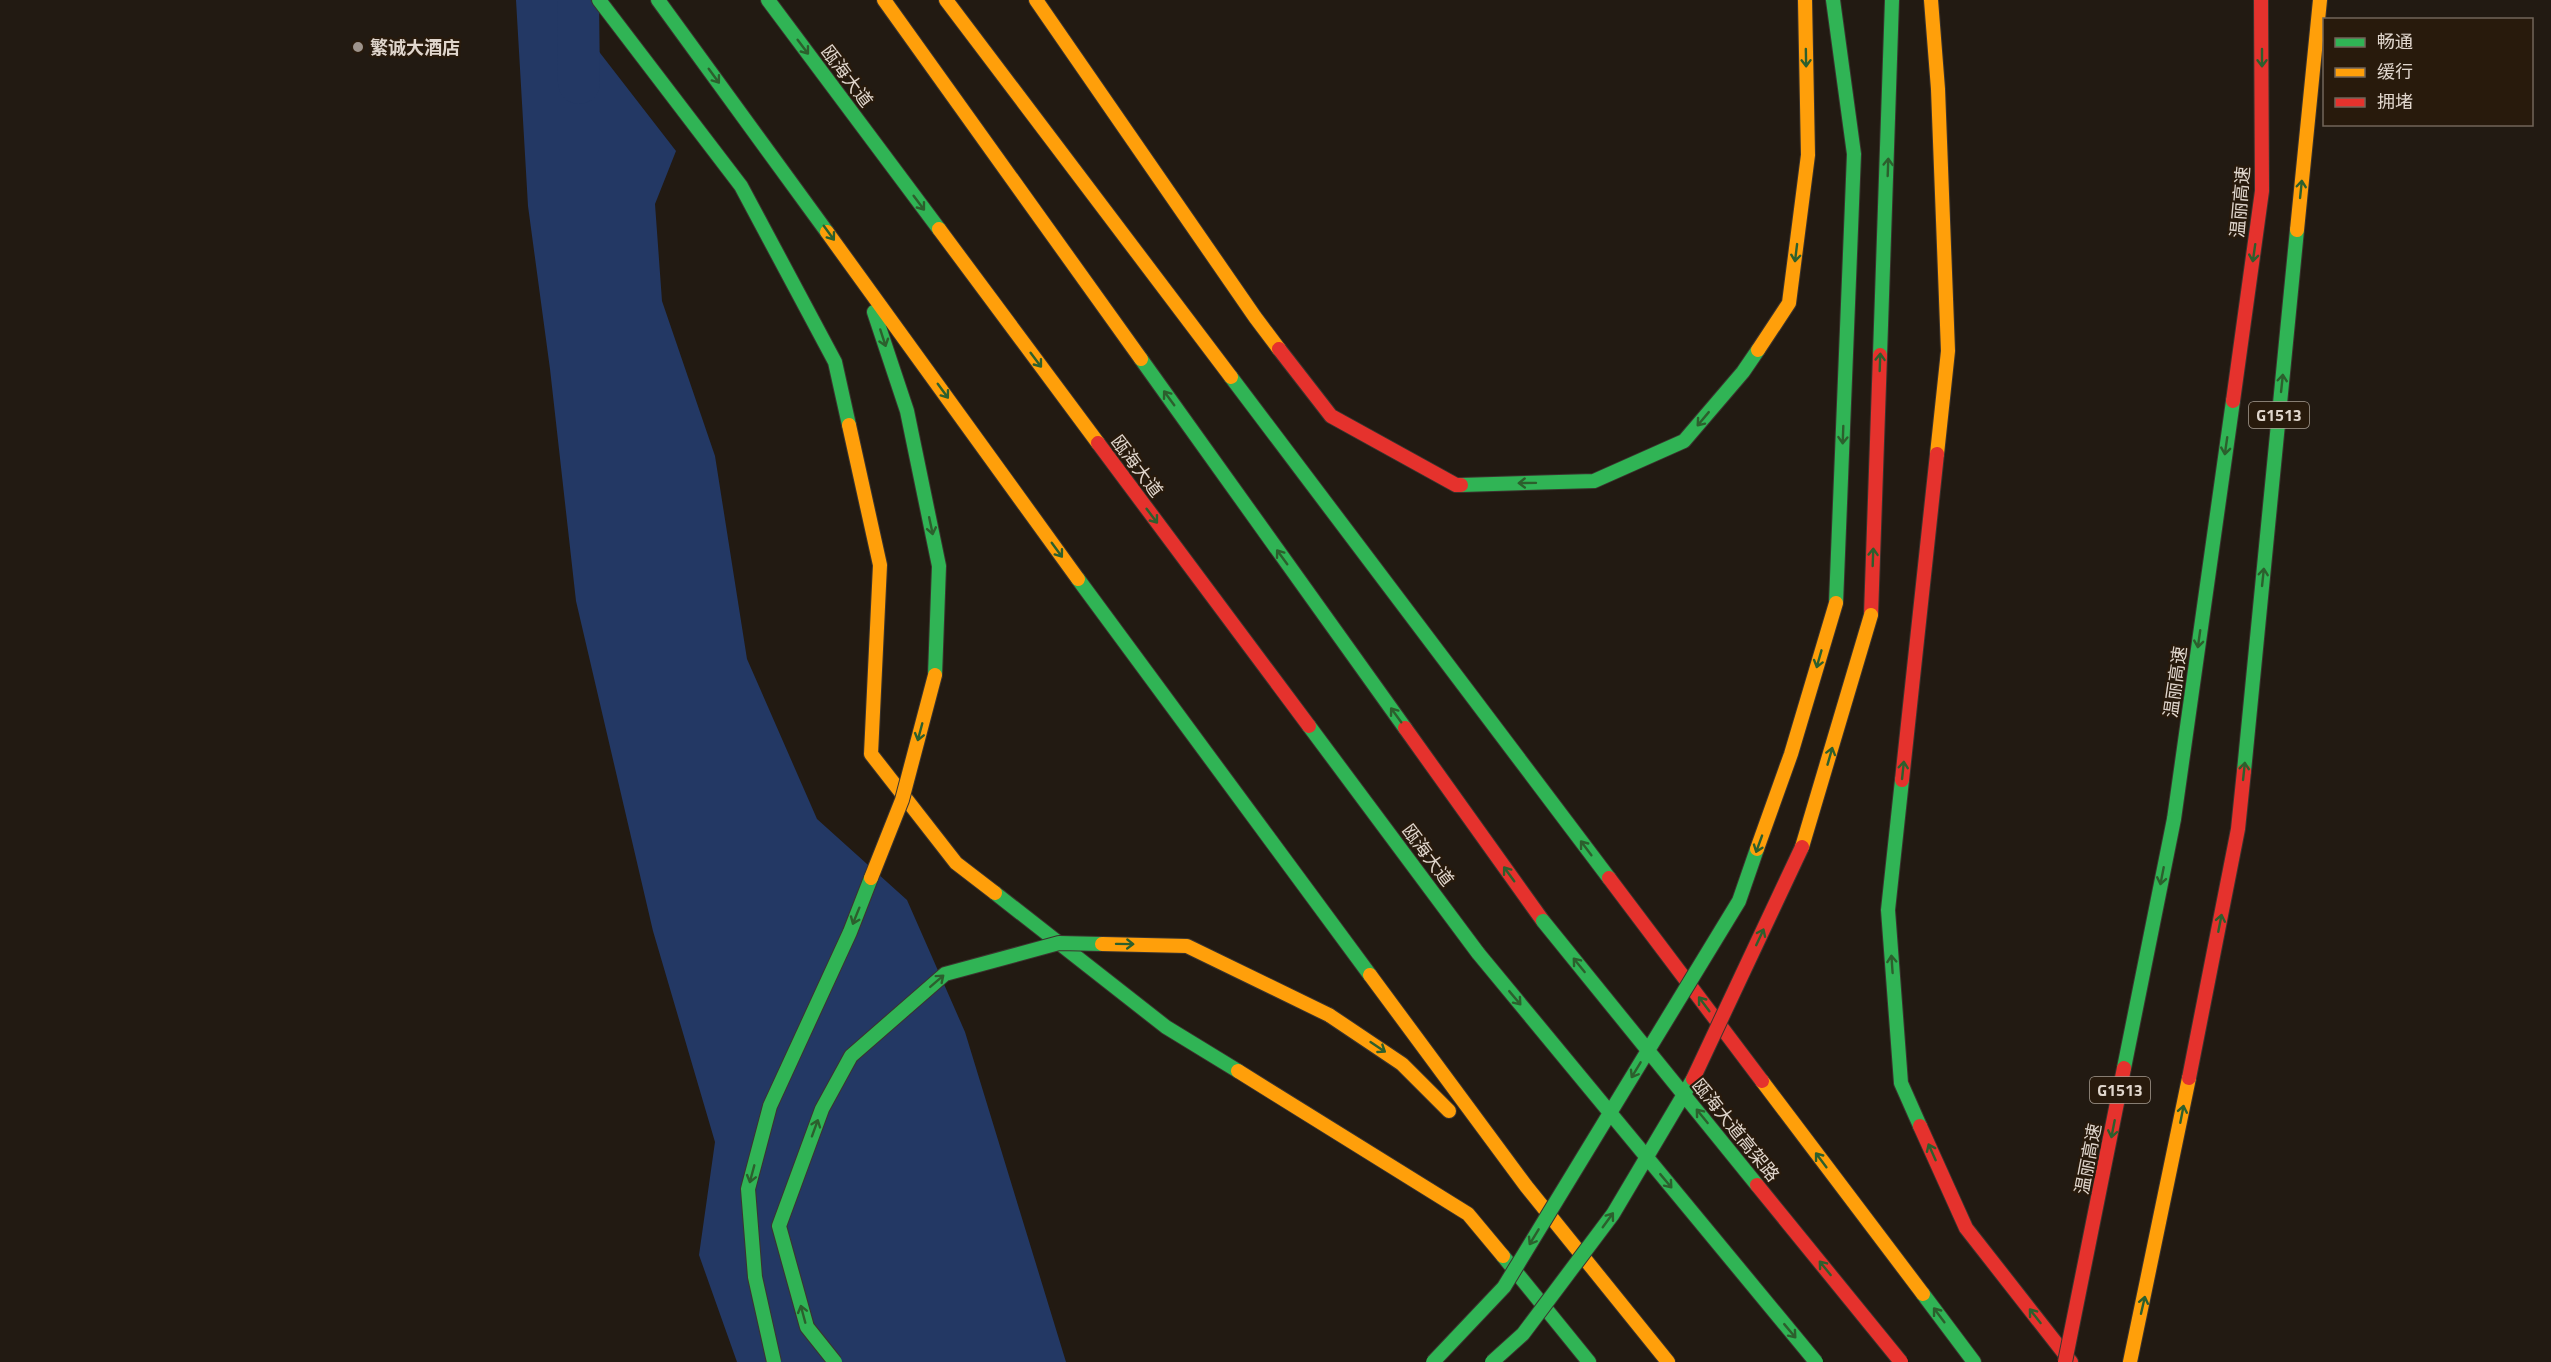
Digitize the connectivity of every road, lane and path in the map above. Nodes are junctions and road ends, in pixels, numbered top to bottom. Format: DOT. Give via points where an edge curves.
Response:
graph roads {
  1 [pos="599,0"];
  2 [pos="658,0"];
  3 [pos="768,0"];
  4 [pos="884,0"];
  5 [pos="946,0"];
  6 [pos="1036,0"];
  7 [pos="1805,0"];
  8 [pos="1833,0"];
  9 [pos="1892,0"];
  10 [pos="1931,0"];
  11 [pos="2261,0"];
  12 [pos="2320,0"];
  13 [pos="864,282"];
  14 [pos="1526,1186"];
  15 [pos="1846,1293"];
  16 [pos="774,1362"];
  17 [pos="834,1362"];
  18 [pos="1433,1362"];
  19 [pos="1492,1362"];
  20 [pos="1589,1362"];
  21 [pos="1668,1362"];
  22 [pos="1816,1362"];
  23 [pos="1901,1362"];
  24 [pos="1908,1362"];
  25 [pos="1974,1362"];
  26 [pos="2065,1362"];
  27 [pos="2071,1362"];
  28 [pos="2130,1362"];
  1 -- 20 [label="main road" via="741,186 835,362 880,565 871,754 956,863 1166,1027 1468,1214"];
  2 -- 13 [label="main road, one-way"];
  3 -- 22 [label="main road, 瓯海大道, one-way, bridge" via="1478,953"];
  15 -- 4 [label="main road, 瓯海大道高架路, one-way, bridge" via="1543,921"];
  25 -- 5 [label="main road, one-way"];
  7 -- 6 [label="main road, one-way" via="1808,154 1789,303 1743,372 1684,441 1594,481 1456,485 1331,416 1255,317"];
  8 -- 18 [label="main road, one-way, bridge" via="1854,154 1836,603 1791,754 1738,901 1504,1287"];
  19 -- 9 [label="main road, one-way, bridge" via="1522,1334 1613,1214 1702,1064 1804,843 1871,615"];
  27 -- 10 [label="main road, one-way" via="1966,1228 1901,1083 1888,910 1948,351"];
  11 -- 26 [label="main road, 温丽高速 / G1513, one-way, bridge" via="2262,190 2174,819"];
  28 -- 12 [label="main road, G1513, one-way" via="2156,1250 2238,829"];
  13 -- 14 [label="main road, one-way" via="1173,710"];
  13 -- 16 [label="main road, one-way, bridge" via="907,411 939,566 935,675 902,800 850,932 770,1106 748,1189 755,1277"];
  17 -- 14 [label="main road, one-way, bridge" via="807,1327 779,1226 822,1109 851,1056 945,974 1059,943 1187,946 1329,1015 1402,1064"];
  14 -- 21 [label="main road"];
  15 -- 23 [label="main road, 瓯海大道高架路, bridge"];
  15 -- 24 [label="main road, bridge"];
}
